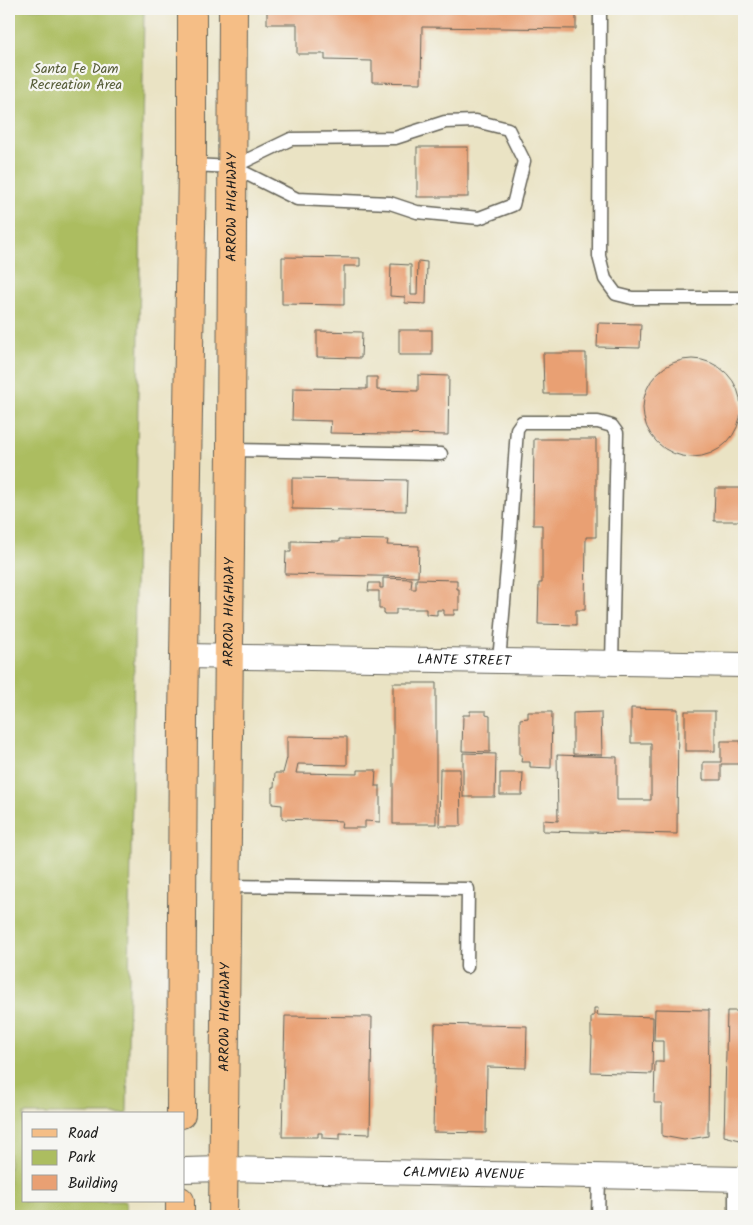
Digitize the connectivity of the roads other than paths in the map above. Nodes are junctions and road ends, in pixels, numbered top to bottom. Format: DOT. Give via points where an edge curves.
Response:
graph roads {
  1 [pos="192,9"];
  2 [pos="233,9"];
  3 [pos="600,9"];
  4 [pos="192,165"];
  5 [pos="233,167"];
  6 [pos="744,298"];
  7 [pos="231,450"];
  8 [pos="441,454"];
  9 [pos="184,656"];
  10 [pos="229,656"];
  11 [pos="498,661"];
  12 [pos="612,662"];
  13 [pos="744,665"];
  14 [pos="227,886"];
  15 [pos="466,967"];
  16 [pos="181,1112"];
  17 [pos="223,1169"];
  18 [pos="185,1170"];
  19 [pos="599,1176"];
  20 [pos="739,1179"];
  21 [pos="180,1202"];
  22 [pos="180,1216"];
  23 [pos="223,1216"];
  24 [pos="598,1216"];
  25 [pos="735,1216"];
  1 -- 4 [label="main road"];
  2 -- 5 [label="main road, ARROW HIGHWAY"];
  3 -- 6 [label="lane" via="599,256 604,279 616,294 632,298"];
  4 -- 5 [label="lane"];
  4 -- 9 [label="main road"];
  5 -- 5 [label="lane" via="291,139 395,138 445,122 476,121 508,128 524,161 513,205 479,218 417,212 390,203 297,199"];
  5 -- 7 [label="main road, ARROW HIGHWAY"];
  7 -- 8 [label="lane"];
  7 -- 10 [label="main road, ARROW HIGHWAY"];
  9 -- 10 [label="street, LANTE STREET"];
  9 -- 16 [label="main road"];
  10 -- 11 [label="street, LANTE STREET"];
  10 -- 14 [label="main road, ARROW HIGHWAY"];
  11 -- 12 [label="street, LANTE STREET"];
  11 -- 12 [label="lane" via="517,429 522,422 598,422 612,426 618,433"];
  12 -- 13 [label="street, LANTE STREET"];
  14 -- 15 [label="lane" via="468,889"];
  14 -- 17 [label="main road, ARROW HIGHWAY"];
  17 -- 18 [label="street, CALMVIEW AVENUE"];
  17 -- 19 [label="street, CALMVIEW AVENUE"];
  17 -- 23 [label="main road, ARROW HIGHWAY"];
  19 -- 20 [label="street, CALMVIEW AVENUE"];
  19 -- 24 [label="lane"];
  20 -- 25 [label="lane"];
  21 -- 22 [label="main road"];
}
